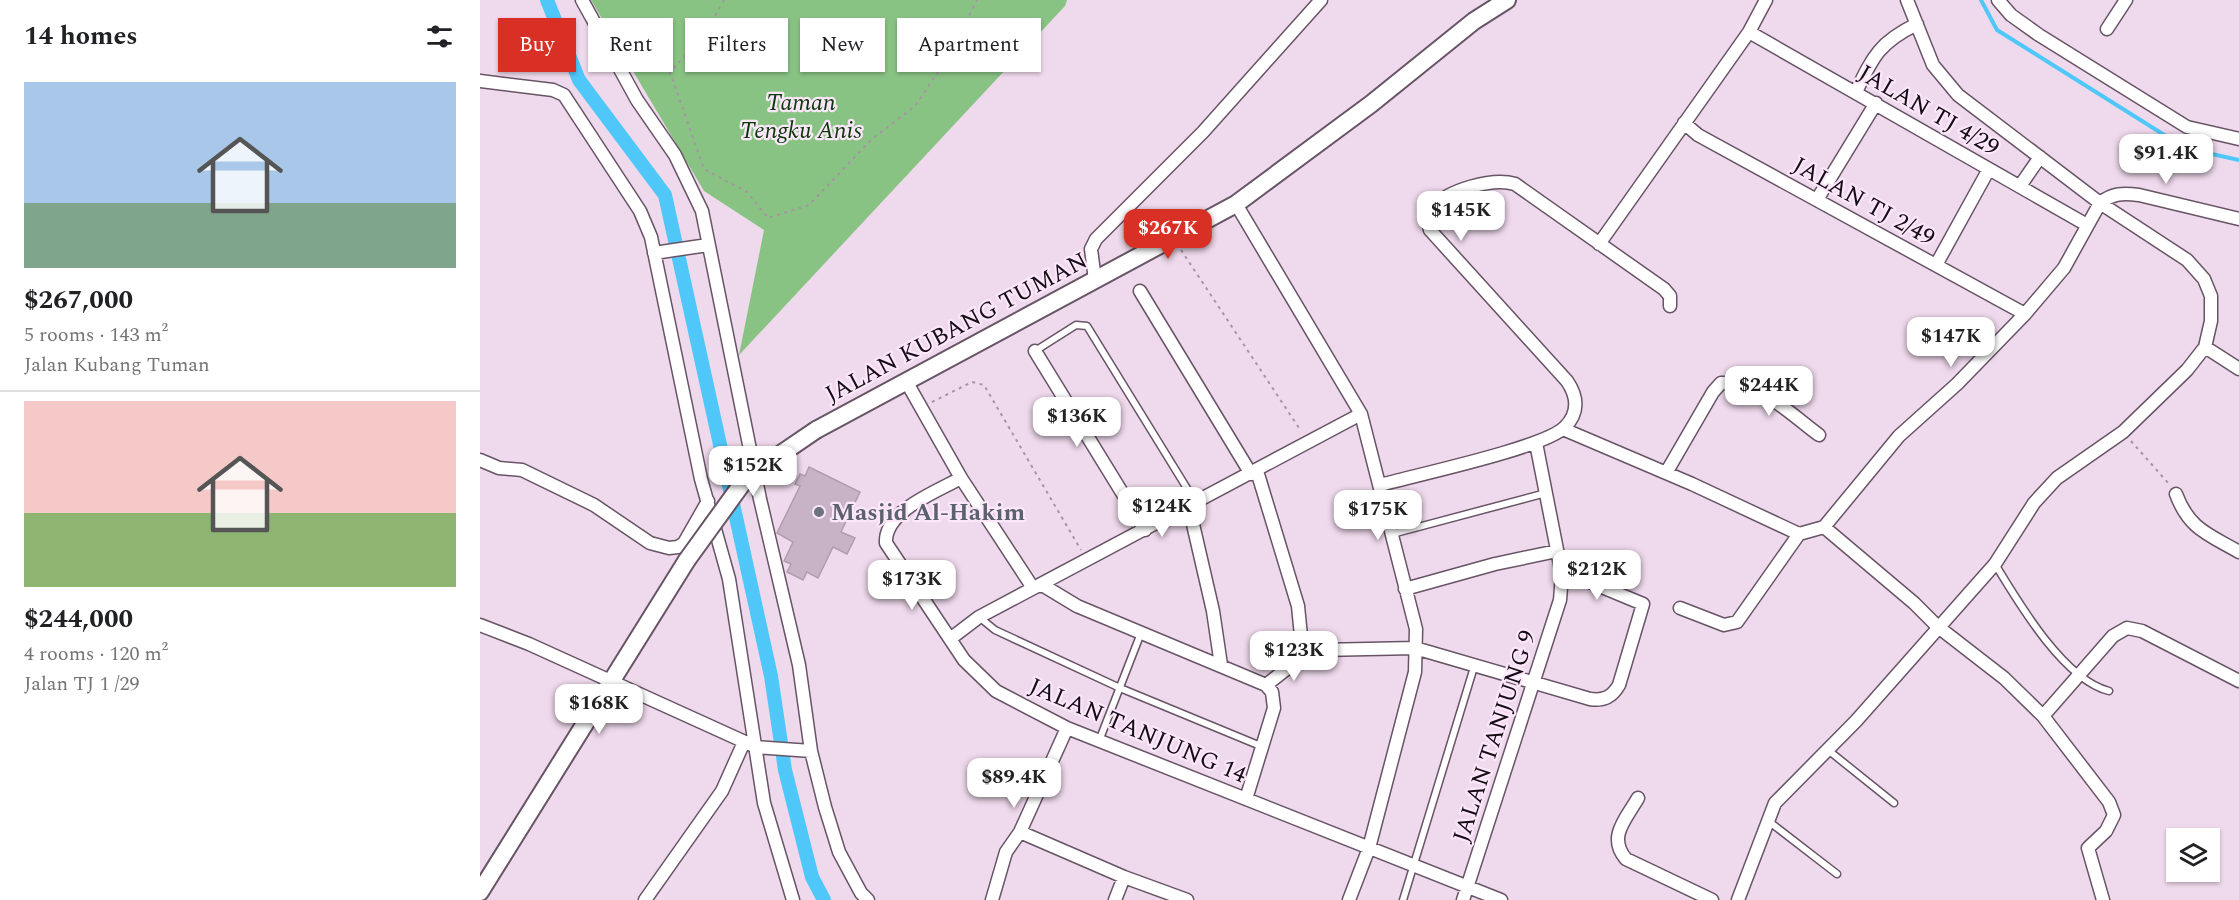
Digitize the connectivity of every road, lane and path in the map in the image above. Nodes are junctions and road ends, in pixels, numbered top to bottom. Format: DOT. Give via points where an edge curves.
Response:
graph roads {
  1 [pos="582,0"];
  2 [pos="724,0"];
  3 [pos="977,0"];
  4 [pos="1321,0"];
  5 [pos="1492,0"];
  6 [pos="1508,0"];
  7 [pos="1766,0"];
  8 [pos="1907,0"];
  9 [pos="1998,0"];
  10 [pos="2126,0"];
  11 [pos="1474,21"];
  12 [pos="1917,24"];
  13 [pos="2107,29"];
  14 [pos="1749,32"];
  15 [pos="480,81"];
  16 [pos="1856,92"];
  17 [pos="1876,103"];
  18 [pos="1684,123"];
  19 [pos="2239,139"];
  20 [pos="2040,157"];
  21 [pos="1989,169"];
  22 [pos="2020,186"];
  23 [pos="1818,198"];
  24 [pos="2100,203"];
  25 [pos="1236,204"];
  26 [pos="2239,219"];
  27 [pos="2087,225"];
  28 [pos="1174,237"];
  29 [pos="1599,244"];
  30 [pos="707,245"];
  31 [pos="660,252"];
  32 [pos="1936,266"];
  33 [pos="1095,280"];
  34 [pos="1140,291"];
  35 [pos="1670,306"];
  36 [pos="2025,314"];
  37 [pos="2205,347"];
  38 [pos="1035,351"];
  39 [pos="2239,369"];
  40 [pos="906,381"];
  41 [pos="921,408"];
  42 [pos="1360,414"];
  43 [pos="1563,429"];
  44 [pos="2123,432"];
  45 [pos="1819,435"];
  46 [pos="1309,443"];
  47 [pos="1536,443"];
  48 [pos="480,460"];
  49 [pos="1254,473"];
  50 [pos="1666,473"];
  51 [pos="961,478"];
  52 [pos="1380,485"];
  53 [pos="1546,493"];
  54 [pos="2176,494"];
  55 [pos="708,501"];
  56 [pos="1193,505"];
  57 [pos="1824,527"];
  58 [pos="1145,530"];
  59 [pos="1392,534"];
  60 [pos="1799,534"];
  61 [pos="1557,552"];
  62 [pos="2239,552"];
  63 [pos="1087,560"];
  64 [pos="1995,564"];
  65 [pos="1561,570"];
  66 [pos="1035,587"];
  67 [pos="1405,589"];
  68 [pos="1680,608"];
  69 [pos="979,616"];
  70 [pos="480,625"];
  71 [pos="1937,626"];
  72 [pos="1142,633"];
  73 [pos="950,639"];
  74 [pos="1415,648"];
  75 [pos="1303,656"];
  76 [pos="1221,665"];
  77 [pos="1474,667"];
  78 [pos="2079,674"];
  79 [pos="2239,681"];
  80 [pos="611,682"];
  81 [pos="1534,683"];
  82 [pos="1266,685"];
  83 [pos="1120,688"];
  84 [pos="2109,691"];
  85 [pos="2043,716"];
  86 [pos="1067,728"];
  87 [pos="1099,741"];
  88 [pos="744,742"];
  89 [pos="756,747"];
  90 [pos="1264,747"];
  91 [pos="1828,750"];
  92 [pos="811,751"];
  93 [pos="1638,798"];
  94 [pos="1246,799"];
  95 [pos="1894,802"];
  96 [pos="1766,820"];
  97 [pos="1020,832"];
  98 [pos="1369,848"];
  99 [pos="1414,866"];
  100 [pos="1837,874"];
  101 [pos="1124,877"];
  102 [pos="1467,887"];
  103 [pos="480,892"];
  104 [pos="645,900"];
  105 [pos="793,900"];
  106 [pos="868,900"];
  107 [pos="992,900"];
  108 [pos="1115,900"];
  109 [pos="1187,900"];
  110 [pos="1349,900"];
  111 [pos="1403,900"];
  112 [pos="1463,900"];
  113 [pos="1501,900"];
  114 [pos="1712,900"];
  115 [pos="1738,900"];
  116 [pos="2103,900"];
  1 -- 30 [label="street" via="637,100 690,181 702,211"];
  2 -- 3 [label="path" via="704,35 670,72 704,169 747,192 768,218 809,205 871,141 915,106 947,59"];
  4 -- 33 [label="street" via="1203,132 1096,239 1091,249"];
  5 -- 11 [label="main road, JALAN KUBANG TUMAN"];
  6 -- 11 [label="main road, JALAN KUBANG TUMAN"];
  7 -- 14 [label="street"];
  8 -- 12 [label="street"];
  9 -- 19 [label="street" via="2039,35 2187,127"];
  10 -- 13 [label="street"];
  11 -- 25 [label="main road, JALAN KUBANG TUMAN" via="1371,104"];
  12 -- 16 [label="street" via="1881,46 1862,74"];
  12 -- 20 [label="street" via="1933,65 1958,95"];
  14 -- 16 [label="street, JALAN TJ 4/29"];
  14 -- 18 [label="street"];
  15 -- 31 [label="street" via="553,90 564,95 640,211"];
  16 -- 17 [label="street, JALAN TJ 4/29"];
  17 -- 21 [label="street, JALAN TJ 4/29"];
  17 -- 23 [label="street"];
  18 -- 23 [label="street, JALAN TJ 2/49" via="1698,135"];
  18 -- 29 [label="street"];
  20 -- 22 [label="street"];
  20 -- 24 [label="street"];
  21 -- 22 [label="street, JALAN TJ 4/29"];
  21 -- 32 [label="street"];
  22 -- 27 [label="street, JALAN TJ 4/29"];
  23 -- 32 [label="street, JALAN TJ 2/49"];
  24 -- 26 [label="street" via="2123,193"];
  24 -- 27 [label="street"];
  24 -- 37 [label="street" via="2187,260 2204,279 2211,296"];
  25 -- 28 [label="main road, JALAN KUBANG TUMAN"];
  25 -- 42 [label="street"];
  27 -- 36 [label="street" via="2064,268"];
  28 -- 33 [label="main road, JALAN KUBANG TUMAN"];
  28 -- 46 [label="path"];
  29 -- 35 [label="street" via="1664,289 1670,296"];
  29 -- 43 [label="street" via="1515,184 1503,180 1491,180 1458,192 1432,208 1427,219 1430,230 1574,392 1572,418"];
  30 -- 31 [label="street"];
  30 -- 92 [label="street" via="799,664"];
  31 -- 55 [label="street"];
  32 -- 36 [label="street, JALAN TJ 2/49"];
  33 -- 40 [label="main road, JALAN KUBANG TUMAN"];
  34 -- 49 [label="street"];
  36 -- 57 [label="street" via="1899,436"];
  37 -- 39 [label="street"];
  37 -- 44 [label="street" via="2187,370"];
  38 -- 56 [label="lane" via="1076,325 1088,326"];
  38 -- 58 [label="street"];
  40 -- 41 [label="street"];
  40 -- 80 [label="main road, JALAN KUBANG TUMAN, bridge" via="816,430 747,477 687,560"];
  41 -- 51 [label="street"];
  41 -- 63 [label="path" via="972,382 984,385"];
  42 -- 46 [label="street"];
  42 -- 52 [label="street"];
  43 -- 47 [label="street"];
  43 -- 50 [label="street"];
  44 -- 54 [label="path"];
  44 -- 64 [label="street" via="2057,478 2034,503"];
  45 -- 50 [label="street" via="1752,387 1722,383"];
  46 -- 49 [label="street"];
  47 -- 52 [label="street"];
  47 -- 53 [label="street, JALAN TANJUNG 9"];
  48 -- 55 [label="street" via="499,468 522,470 594,505 660,547 684,543"];
  49 -- 56 [label="street"];
  49 -- 75 [label="street" via="1298,606"];
  50 -- 60 [label="street"];
  51 -- 66 [label="street"];
  51 -- 73 [label="street, JALAN TANJUNG 14" via="898,514 886,532 890,552"];
  52 -- 59 [label="street"];
  53 -- 59 [label="lane"];
  53 -- 61 [label="street, JALAN TANJUNG 9"];
  54 -- 62 [label="street" via="2184,515"];
  55 -- 89 [label="street" via="729,579"];
  56 -- 58 [label="street"];
  56 -- 76 [label="street"];
  57 -- 60 [label="street"];
  57 -- 71 [label="street"];
  58 -- 63 [label="street"];
  59 -- 67 [label="street"];
  60 -- 68 [label="street" via="1737,622 1724,625"];
  61 -- 65 [label="street, JALAN TANJUNG 9"];
  61 -- 67 [label="street" via="1495,564"];
  63 -- 66 [label="street"];
  64 -- 71 [label="street"];
  64 -- 78 [label="lane" via="2039,633"];
  65 -- 81 [label="street, JALAN TANJUNG 9" via="1560,600"];
  65 -- 81 [label="street" via="1643,604 1614,694 1606,699 1590,699"];
  66 -- 69 [label="street"];
  66 -- 72 [label="street" via="1044,586 1077,606"];
  67 -- 74 [label="street" via="1416,629"];
  69 -- 73 [label="street"];
  69 -- 83 [label="lane" via="995,630"];
  70 -- 80 [label="street"];
  71 -- 85 [label="street" via="2004,678"];
  71 -- 91 [label="street"];
  72 -- 76 [label="street"];
  72 -- 83 [label="lane"];
  73 -- 86 [label="street, JALAN TANJUNG 14" via="964,660 996,691"];
  74 -- 75 [label="street" via="1337,648"];
  74 -- 77 [label="street"];
  74 -- 98 [label="street" via="1415,672"];
  75 -- 82 [label="street"];
  76 -- 82 [label="street"];
  77 -- 81 [label="street"];
  77 -- 99 [label="lane"];
  78 -- 79 [label="street" via="2113,636 2127,628 2142,631"];
  78 -- 84 [label="lane" via="2090,684"];
  78 -- 85 [label="street"];
  80 -- 88 [label="street"];
  80 -- 103 [label="main road, JALAN KUBANG TUMAN"];
  81 -- 102 [label="street, JALAN TANJUNG 9"];
  82 -- 90 [label="street" via="1272,692 1274,708"];
  83 -- 87 [label="lane"];
  83 -- 90 [label="lane"];
  85 -- 116 [label="street" via="2109,802 2114,815 2106,831 2088,848"];
  86 -- 87 [label="street, JALAN TANJUNG 14"];
  86 -- 97 [label="street"];
  87 -- 94 [label="street, JALAN TANJUNG 14"];
  88 -- 89 [label="street"];
  88 -- 104 [label="street" via="722,791"];
  89 -- 92 [label="street"];
  89 -- 105 [label="street" via="764,803"];
  90 -- 94 [label="street"];
  91 -- 95 [label="lane"];
  91 -- 96 [label="street" via="1774,803"];
  92 -- 106 [label="street" via="839,852"];
  93 -- 114 [label="street" via="1616,838 1621,853 1626,859"];
  94 -- 98 [label="street, JALAN TANJUNG 14"];
  96 -- 100 [label="lane"];
  96 -- 115 [label="street"];
  97 -- 101 [label="street"];
  97 -- 107 [label="street" via="1006,852"];
  98 -- 99 [label="street, JALAN TANJUNG 14"];
  98 -- 110 [label="street"];
  99 -- 102 [label="street, JALAN TANJUNG 14"];
  99 -- 111 [label="lane"];
  101 -- 108 [label="street"];
  101 -- 109 [label="street"];
  102 -- 112 [label="street, JALAN TANJUNG 9"];
  102 -- 113 [label="street, JALAN TANJUNG 14"];
}
